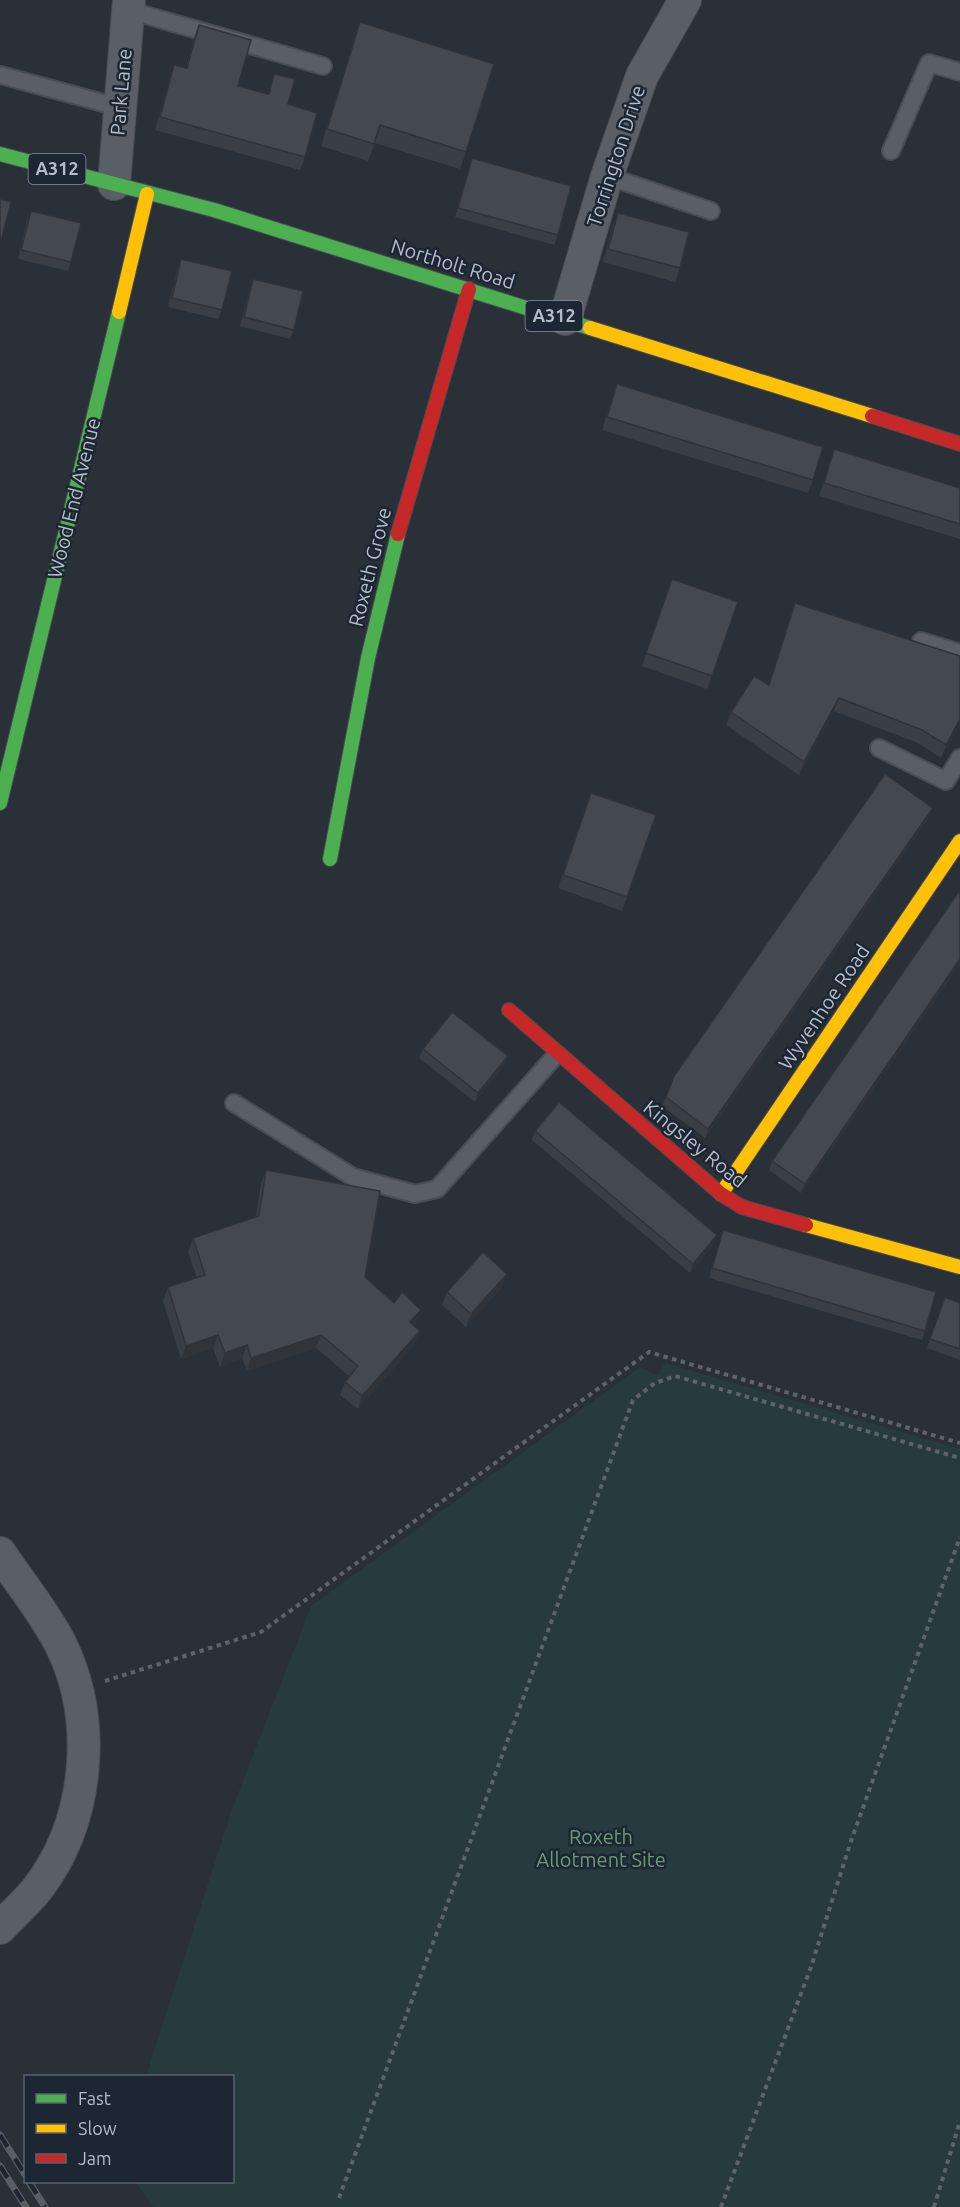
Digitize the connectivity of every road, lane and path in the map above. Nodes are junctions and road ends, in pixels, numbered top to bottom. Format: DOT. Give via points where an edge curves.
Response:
graph roads {
  1 [pos="685,0"];
  2 [pos="129,5"];
  3 [pos="323,66"];
  4 [pos="960,72"];
  5 [pos="0,75"];
  6 [pos="118,107"];
  7 [pos="891,151"];
  8 [pos="0,154"];
  9 [pos="607,176"];
  10 [pos="114,184"];
  11 [pos="147,194"];
  12 [pos="711,211"];
  13 [pos="469,289"];
  14 [pos="565,319"];
  15 [pos="960,444"];
  16 [pos="921,641"];
  17 [pos="960,653"];
  18 [pos="879,748"];
  19 [pos="960,758"];
  20 [pos="0,803"];
  21 [pos="960,841"];
  22 [pos="330,859"];
  23 [pos="509,1010"];
  24 [pos="557,1054"];
  25 [pos="234,1103"];
  26 [pos="721,1194"];
  27 [pos="960,1267"];
  28 [pos="960,1443"];
  29 [pos="960,1458"];
  30 [pos="960,1537"];
  31 [pos="0,1553"];
  32 [pos="78,1690"];
  33 [pos="0,1928"];
  34 [pos="960,2121"];
  35 [pos="339,2198"];
  36 [pos="721,2207"];
  37 [pos="934,2207"];
  1 -- 9 [label="street, Torrington Drive" via="642,76"];
  2 -- 3 [label="lane"];
  2 -- 6 [label="street, Park Lane"];
  4 -- 7 [label="lane" via="929,63"];
  5 -- 6 [label="lane"];
  6 -- 10 [label="street, Park Lane"];
  8 -- 10 [label="street, Northolt Road / A312"];
  9 -- 12 [label="lane"];
  9 -- 14 [label="street, Torrington Drive"];
  10 -- 11 [label="street, Northolt Road / A312"];
  11 -- 13 [label="street, Northolt Road / A312" via="214,210"];
  11 -- 20 [label="street, Wood End Avenue"];
  13 -- 14 [label="street, Northolt Road / A312"];
  13 -- 22 [label="street, Roxeth Grove" via="405,506 368,658"];
  14 -- 15 [label="street, Northolt Road / A312"];
  16 -- 17 [label="lane"];
  18 -- 19 [label="lane" via="946,781"];
  21 -- 26 [label="street, Wyvenhoe Road"];
  23 -- 24 [label="street, Kingsley Road"];
  24 -- 25 [label="lane" via="437,1189 415,1194 353,1177"];
  24 -- 26 [label="street, Kingsley Road"];
  26 -- 27 [label="street, Kingsley Road" via="742,1207"];
  28 -- 32 [label="path" via="649,1352 261,1632"];
  29 -- 35 [label="path" via="675,1376 655,1383 633,1400"];
  30 -- 36 [label="path" via="854,1830 811,1967"];
  31 -- 32 [label="street" via="61,1644"];
  32 -- 33 [label="street" via="85,1757 71,1828 38,1888"];
  34 -- 37 [label="path"];
}
